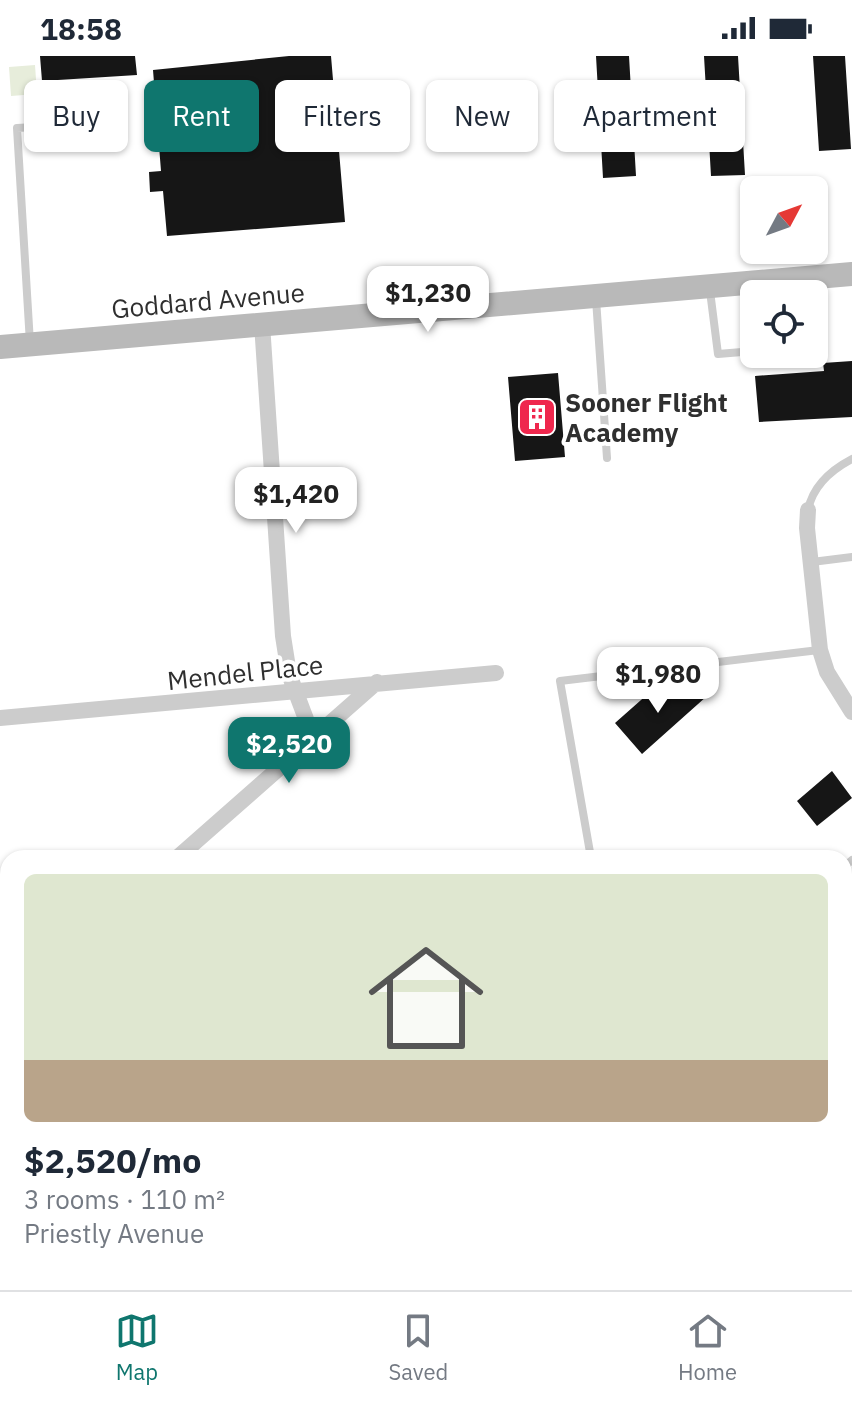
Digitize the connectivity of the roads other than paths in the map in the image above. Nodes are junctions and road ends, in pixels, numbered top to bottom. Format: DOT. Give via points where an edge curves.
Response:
graph roads {
  1 [pos="24,128"];
  2 [pos="852,274"];
  3 [pos="709,286"];
  4 [pos="596,295"];
  5 [pos="262,324"];
  6 [pos="31,344"];
  7 [pos="0,347"];
  8 [pos="740,352"];
  9 [pos="607,458"];
  10 [pos="852,459"];
  11 [pos="808,510"];
  12 [pos="852,557"];
  13 [pos="812,562"];
  14 [pos="820,650"];
  15 [pos="496,673"];
  16 [pos="377,682"];
  17 [pos="295,692"];
  18 [pos="852,712"];
  19 [pos="0,718"];
  20 [pos="308,742"];
  21 [pos="186,850"];
  22 [pos="590,850"];
  1 -- 6 [label="lane" via="17,128"];
  2 -- 3 [label="street, Goddard Avenue"];
  3 -- 4 [label="street, Goddard Avenue"];
  3 -- 8 [label="lane" via="718,354"];
  4 -- 5 [label="street, Goddard Avenue"];
  4 -- 9 [label="lane"];
  5 -- 6 [label="street, Goddard Avenue"];
  5 -- 17 [label="street" via="283,636"];
  6 -- 7 [label="street, Goddard Avenue"];
  10 -- 11 [label="lane" via="819,484"];
  11 -- 13 [label="street"];
  12 -- 13 [label="lane"];
  13 -- 14 [label="street"];
  14 -- 18 [label="street"];
  14 -- 22 [label="lane" via="560,681"];
  15 -- 16 [label="street, Mendel Place"];
  16 -- 17 [label="street, Mendel Place"];
  16 -- 20 [label="street"];
  17 -- 19 [label="street, Mendel Place"];
  17 -- 20 [label="street" via="304,709"];
  20 -- 21 [label="street"];
}
